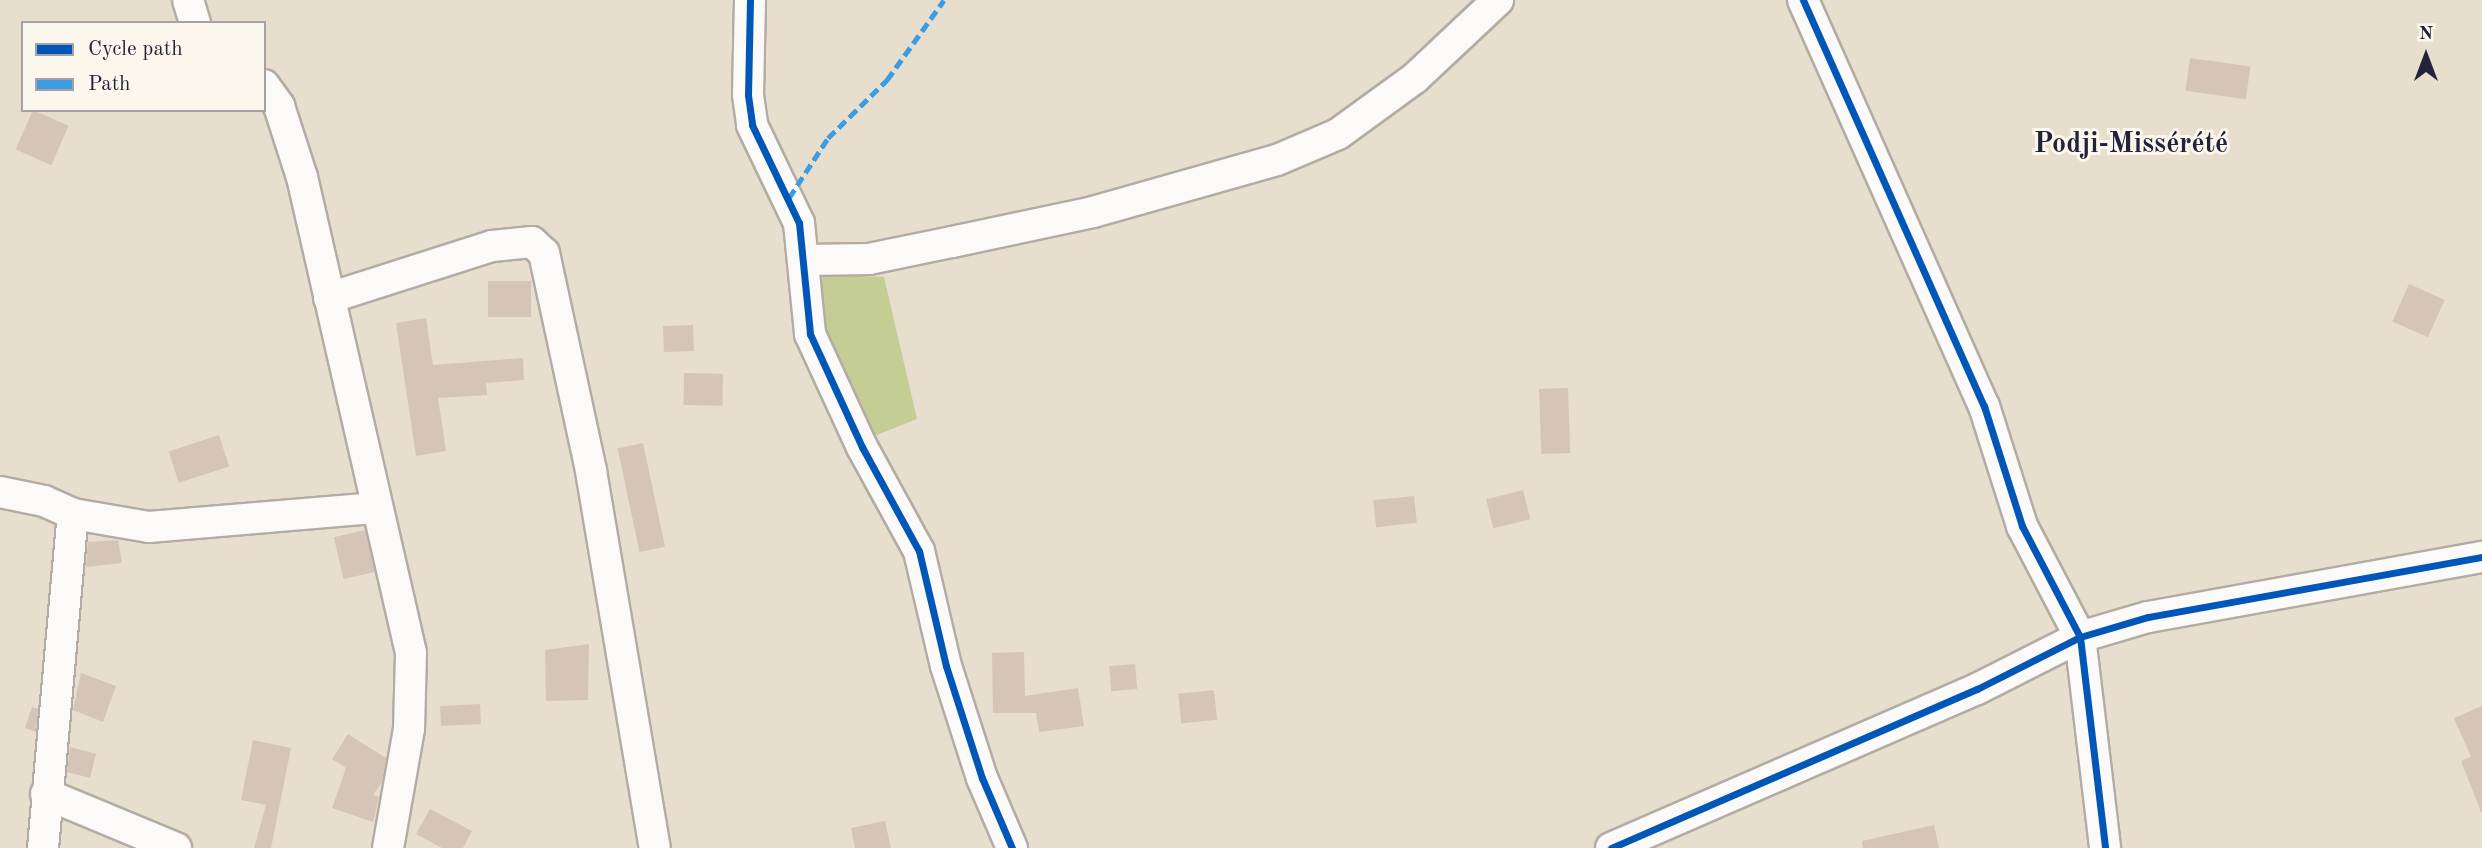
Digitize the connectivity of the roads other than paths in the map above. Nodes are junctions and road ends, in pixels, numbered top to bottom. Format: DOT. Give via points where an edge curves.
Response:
graph roads {
  1 [pos="188,0"];
  2 [pos="750,0"];
  3 [pos="1498,0"];
  4 [pos="1803,0"];
  5 [pos="194,21"];
  6 [pos="266,88"];
  7 [pos="805,260"];
  8 [pos="329,298"];
  9 [pos="0,492"];
  10 [pos="376,508"];
  11 [pos="74,514"];
  12 [pos="2482,557"];
  13 [pos="2080,637"];
  14 [pos="46,794"];
  15 [pos="43,848"];
  16 [pos="176,848"];
  17 [pos="388,848"];
  18 [pos="655,848"];
  19 [pos="1012,848"];
  20 [pos="1611,848"];
  21 [pos="2105,848"];
  1 -- 5 [label="street"];
  2 -- 7 [label="street" via="748,95 752,125 799,223"];
  3 -- 7 [label="street" via="1415,78 1339,134 1277,160 1093,212 869,260"];
  4 -- 13 [label="street" via="1984,405 2022,526"];
  6 -- 8 [label="street" via="279,106 302,177"];
  7 -- 19 [label="street" via="810,334 856,435 919,551 946,666 982,778"];
  8 -- 10 [label="street"];
  8 -- 18 [label="street" via="492,246 532,242 544,253 591,471"];
  9 -- 11 [label="street" via="44,501"];
  10 -- 11 [label="street" via="149,527"];
  10 -- 17 [label="street" via="411,653 409,729"];
  11 -- 14 [label="street"];
  12 -- 13 [label="street" via="2148,617"];
  13 -- 20 [label="street" via="1977,689"];
  13 -- 21 [label="street"];
  14 -- 15 [label="street"];
  14 -- 16 [label="street"];
}
